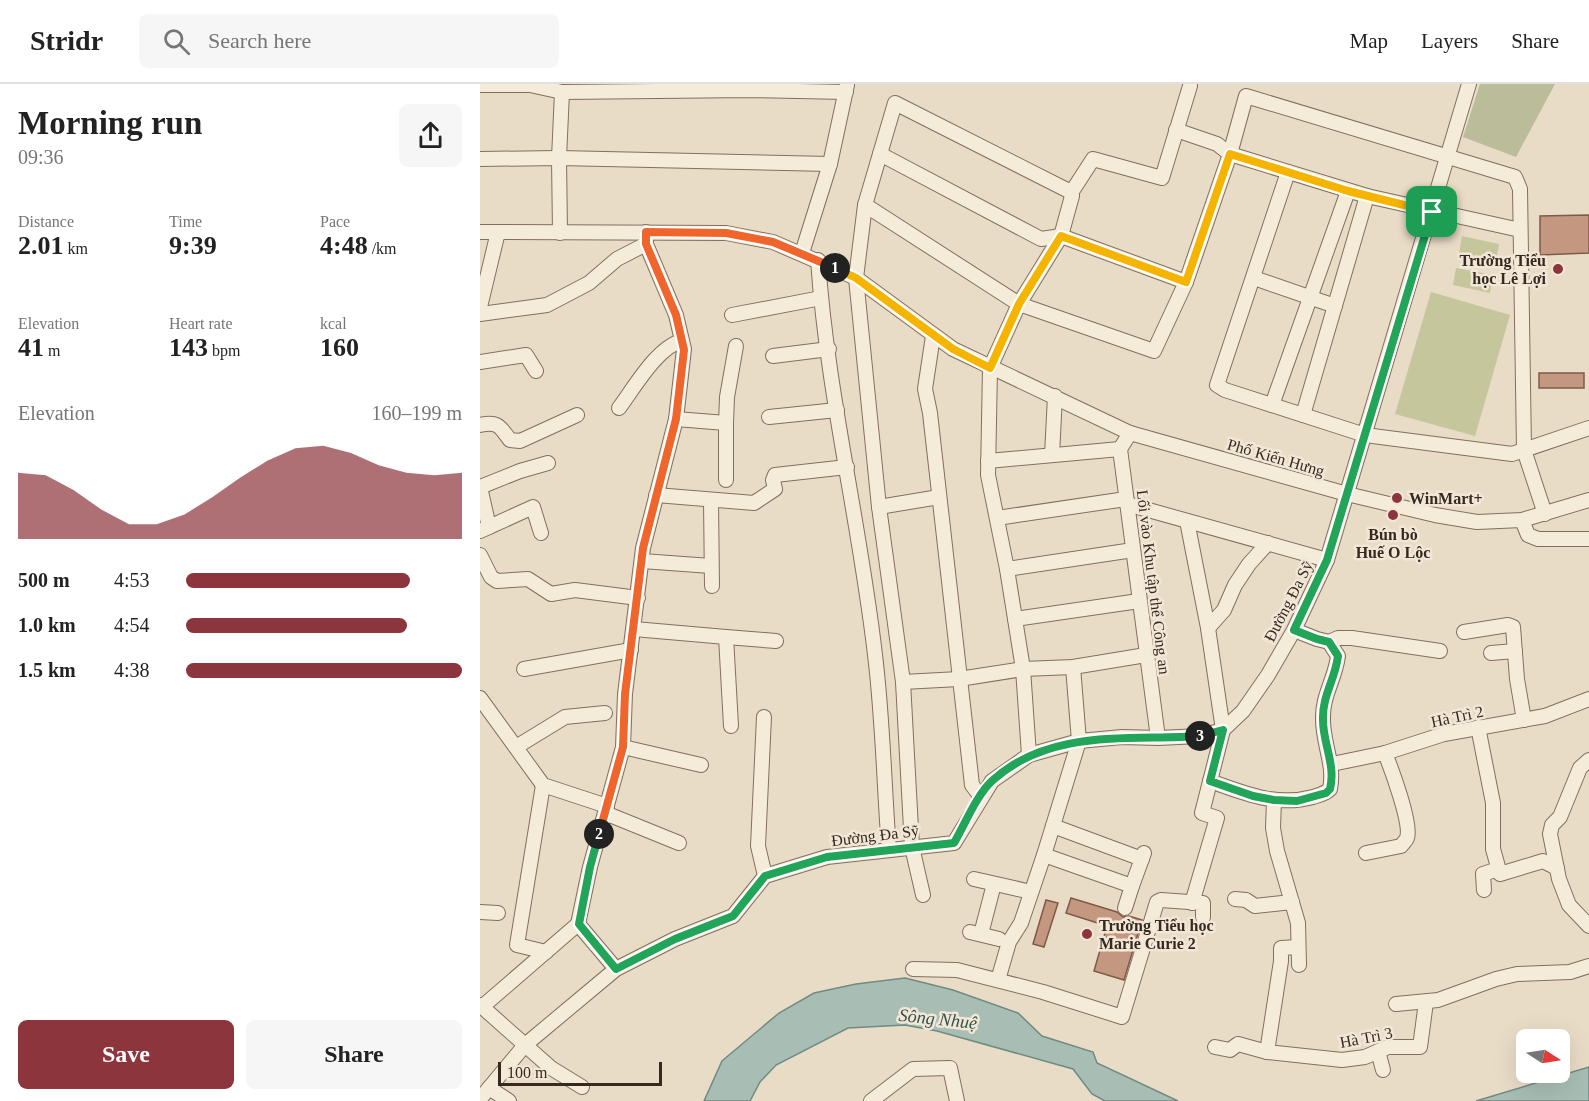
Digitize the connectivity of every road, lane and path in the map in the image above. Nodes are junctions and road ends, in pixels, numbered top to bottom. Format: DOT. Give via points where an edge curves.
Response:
graph roads {
  1 [pos="530,84"];
  2 [pos="1469,84"];
  3 [pos="480,85"];
  4 [pos="1190,86"];
  5 [pos="751,87"];
  6 [pos="847,88"];
  7 [pos="562,92"];
  8 [pos="1176,130"];
  9 [pos="880,154"];
  10 [pos="1230,154"];
  11 [pos="1449,156"];
  12 [pos="559,158"];
  13 [pos="480,159"];
  14 [pos="830,164"];
  15 [pos="1288,172"];
  16 [pos="1348,191"];
  17 [pos="1071,193"];
  18 [pos="1367,196"];
  19 [pos="865,205"];
  20 [pos="1432,212"];
  21 [pos="1520,230"];
  22 [pos="480,232"];
  23 [pos="498,232"];
  24 [pos="560,233"];
  25 [pos="1061,236"];
  26 [pos="646,238"];
  27 [pos="802,254"];
  28 [pos="818,260"];
  29 [pos="856,278"];
  30 [pos="1254,278"];
  31 [pos="1186,282"];
  32 [pos="821,298"];
  33 [pos="1311,298"];
  34 [pos="1019,304"];
  35 [pos="1335,306"];
  36 [pos="480,307"];
  37 [pos="480,314"];
  38 [pos="732,315"];
  39 [pos="933,336"];
  40 [pos="682,341"];
  41 [pos="736,346"];
  42 [pos="829,349"];
  43 [pos="773,356"];
  44 [pos="480,362"];
  45 [pos="990,368"];
  46 [pos="536,371"];
  47 [pos="1055,396"];
  48 [pos="1272,405"];
  49 [pos="619,408"];
  50 [pos="837,410"];
  51 [pos="577,415"];
  52 [pos="1303,415"];
  53 [pos="769,417"];
  54 [pos="676,419"];
  55 [pos="726,423"];
  56 [pos="480,425"];
  57 [pos="1589,428"];
  58 [pos="1130,432"];
  59 [pos="1365,435"];
  60 [pos="1120,449"];
  61 [pos="1524,450"];
  62 [pos="1052,455"];
  63 [pos="988,461"];
  64 [pos="548,463"];
  65 [pos="847,467"];
  66 [pos="726,480"];
  67 [pos="480,487"];
  68 [pos="1347,494"];
  69 [pos="656,495"];
  70 [pos="939,497"];
  71 [pos="711,500"];
  72 [pos="1589,500"];
  73 [pos="1127,502"];
  74 [pos="879,507"];
  75 [pos="1545,514"];
  76 [pos="997,518"];
  77 [pos="1522,520"];
  78 [pos="1187,521"];
  79 [pos="485,529"];
  80 [pos="541,533"];
  81 [pos="1589,539"];
  82 [pos="1268,543"];
  83 [pos="1133,550"];
  84 [pos="480,555"];
  85 [pos="1327,560"];
  86 [pos="642,561"];
  87 [pos="711,566"];
  88 [pos="1007,569"];
  89 [pos="712,586"];
  90 [pos="638,598"];
  91 [pos="1139,601"];
  92 [pos="1015,619"];
  93 [pos="1208,628"];
  94 [pos="634,629"];
  95 [pos="1294,630"];
  96 [pos="1464,632"];
  97 [pos="726,638"];
  98 [pos="776,641"];
  99 [pos="1329,642"];
  100 [pos="631,650"];
  101 [pos="1440,651"];
  102 [pos="1515,651"];
  103 [pos="1491,652"];
  104 [pos="1146,655"];
  105 [pos="1073,667"];
  106 [pos="524,669"];
  107 [pos="1023,669"];
  108 [pos="959,679"];
  109 [pos="903,682"];
  110 [pos="480,698"];
  111 [pos="1589,699"];
  112 [pos="605,713"];
  113 [pos="764,717"];
  114 [pos="1524,720"];
  115 [pos="731,726"];
  116 [pos="1478,727"];
  117 [pos="1223,730"];
  118 [pos="1158,738"];
  119 [pos="1079,741"];
  120 [pos="516,747"];
  121 [pos="623,747"];
  122 [pos="1385,753"];
  123 [pos="1029,755"];
  124 [pos="1589,760"];
  125 [pos="1332,764"];
  126 [pos="701,765"];
  127 [pos="1210,781"];
  128 [pos="543,785"];
  129 [pos="981,796"];
  130 [pos="1274,800"];
  131 [pos="606,809"];
  132 [pos="1053,826"];
  133 [pos="679,843"];
  134 [pos="912,847"];
  135 [pos="889,850"];
  136 [pos="1366,853"];
  137 [pos="1044,855"];
  138 [pos="1557,868"];
  139 [pos="1498,869"];
  140 [pos="765,876"];
  141 [pos="974,879"];
  142 [pos="994,884"];
  143 [pos="1132,886"];
  144 [pos="1484,890"];
  145 [pos="1031,892"];
  146 [pos="923,895"];
  147 [pos="1235,899"];
  148 [pos="1292,902"];
  149 [pos="1192,903"];
  150 [pos="1125,908"];
  151 [pos="480,912"];
  152 [pos="498,913"];
  153 [pos="1203,917"];
  154 [pos="579,924"];
  155 [pos="1589,926"];
  156 [pos="999,939"];
  157 [pos="1298,948"];
  158 [pos="546,952"];
  159 [pos="1299,965"];
  160 [pos="1589,966"];
  161 [pos="616,969"];
  162 [pos="913,969"];
  163 [pos="998,980"];
  164 [pos="1426,1002"];
  165 [pos="1396,1004"];
  166 [pos="481,1006"];
  167 [pos="525,1045"];
  168 [pos="1215,1047"];
  169 [pos="1378,1051"];
  170 [pos="1267,1052"];
  171 [pos="1383,1070"];
  172 [pos="582,1087"];
  173 [pos="485,1093"];
  174 [pos="509,1101"];
  175 [pos="871,1101"];
  176 [pos="957,1101"];
  1 -- 3 [label="street"];
  1 -- 7 [label="street"];
  2 -- 11 [label="street, Đường Đa Sỹ"];
  4 -- 8 [label="street"];
  5 -- 6 [label="street"];
  5 -- 7 [label="street"];
  6 -- 14 [label="street"];
  7 -- 12 [label="street"];
  8 -- 10 [label="street" via="1217,144"];
  8 -- 17 [label="street" via="1162,178 1093,159"];
  9 -- 17 [label="street" via="895,103"];
  9 -- 19 [label="street"];
  9 -- 25 [label="street" via="1041,239"];
  10 -- 11 [label="street" via="1246,96"];
  10 -- 15 [label="street"];
  10 -- 31 [label="street"];
  11 -- 20 [label="street, Đường Đa Sỹ"];
  11 -- 21 [label="street" via="1515,177 1520,189"];
  12 -- 13 [label="street"];
  12 -- 14 [label="street"];
  12 -- 24 [label="street"];
  14 -- 27 [label="street"];
  15 -- 16 [label="street"];
  15 -- 30 [label="street"];
  16 -- 18 [label="street"];
  16 -- 33 [label="street"];
  17 -- 25 [label="street"];
  18 -- 20 [label="street"];
  18 -- 35 [label="street"];
  19 -- 29 [label="street"];
  19 -- 34 [label="street"];
  20 -- 21 [label="street"];
  20 -- 59 [label="street, Đường Đa Sỹ"];
  21 -- 61 [label="street"];
  22 -- 23 [label="street, Phố Kiến Hưng"];
  23 -- 24 [label="street, Phố Kiến Hưng"];
  23 -- 36 [label="street"];
  24 -- 26 [label="street, Phố Kiến Hưng"];
  25 -- 31 [label="street"];
  25 -- 34 [label="street"];
  26 -- 27 [label="street, Phố Kiến Hưng" via="726,233 773,242"];
  26 -- 37 [label="street" via="589,283 547,305"];
  26 -- 40 [label="street"];
  27 -- 28 [label="street, Phố Kiến Hưng"];
  28 -- 29 [label="street, Phố Kiến Hưng"];
  28 -- 32 [label="street"];
  29 -- 39 [label="street, Phố Kiến Hưng"];
  29 -- 74 [label="street"];
  30 -- 33 [label="street"];
  30 -- 48 [label="street" via="1217,386"];
  31 -- 34 [label="street" via="1154,351"];
  32 -- 38 [label="street"];
  32 -- 42 [label="street"];
  33 -- 35 [label="street"];
  33 -- 48 [label="street"];
  34 -- 45 [label="street"];
  35 -- 52 [label="street"];
  39 -- 45 [label="street, Phố Kiến Hưng"];
  39 -- 70 [label="street" via="925,389"];
  40 -- 49 [label="street" via="668,347"];
  40 -- 54 [label="street"];
  41 -- 55 [label="street"];
  42 -- 43 [label="street"];
  42 -- 50 [label="street"];
  44 -- 46 [label="street" via="526,355"];
  45 -- 47 [label="street, Phố Kiến Hưng"];
  45 -- 63 [label="street"];
  47 -- 58 [label="street, Phố Kiến Hưng"];
  47 -- 62 [label="street"];
  48 -- 52 [label="street"];
  50 -- 53 [label="street"];
  50 -- 65 [label="street"];
  51 -- 56 [label="street" via="520,441 510,440 497,425"];
  52 -- 59 [label="street"];
  54 -- 55 [label="street"];
  54 -- 69 [label="street"];
  55 -- 66 [label="street"];
  57 -- 61 [label="street"];
  58 -- 60 [label="street"];
  58 -- 68 [label="street, Phố Kiến Hưng"];
  59 -- 61 [label="street" via="1512,454"];
  59 -- 68 [label="street, Đường Đa Sỹ"];
  60 -- 62 [label="street"];
  60 -- 73 [label="street, Lối vào Khu tập thể Công an"];
  61 -- 75 [label="street"];
  62 -- 63 [label="street"];
  63 -- 76 [label="street"];
  64 -- 67 [label="street"];
  65 -- 71 [label="street" via="776,475 775,489 754,503"];
  65 -- 135 [label="street" via="875,656"];
  67 -- 79 [label="street"];
  68 -- 77 [label="street, Phố Kiến Hưng" via="1477,522"];
  68 -- 85 [label="street, Đường Đa Sỹ"];
  69 -- 71 [label="street"];
  69 -- 86 [label="street"];
  70 -- 74 [label="street"];
  70 -- 108 [label="street"];
  71 -- 87 [label="street"];
  72 -- 75 [label="street, Phố Kiến Hưng"];
  73 -- 76 [label="street"];
  73 -- 78 [label="street"];
  73 -- 83 [label="street, Lối vào Khu tập thể Công an"];
  74 -- 109 [label="street"];
  75 -- 77 [label="street, Phố Kiến Hưng"];
  76 -- 88 [label="street"];
  77 -- 81 [label="street" via="1528,535 1538,539"];
  78 -- 82 [label="street"];
  78 -- 93 [label="street"];
  79 -- 80 [label="street" via="533,507"];
  82 -- 85 [label="street"];
  82 -- 93 [label="street"];
  83 -- 88 [label="street"];
  83 -- 91 [label="street, Lối vào Khu tập thể Công an"];
  84 -- 90 [label="street" via="490,577 497,581 528,579 551,594 575,590"];
  85 -- 95 [label="street, Đường Đa Sỹ"];
  86 -- 87 [label="street"];
  86 -- 90 [label="street"];
  87 -- 89 [label="street"];
  88 -- 92 [label="street"];
  90 -- 94 [label="street"];
  91 -- 92 [label="street"];
  91 -- 104 [label="street, Lối vào Khu tập thể Công an"];
  92 -- 107 [label="street"];
  93 -- 117 [label="street"];
  94 -- 97 [label="street"];
  94 -- 100 [label="street"];
  95 -- 99 [label="street"];
  95 -- 117 [label="street, Đường Đa Sỹ" via="1243,711"];
  96 -- 102 [label="street" via="1511,626"];
  97 -- 98 [label="street"];
  97 -- 115 [label="street"];
  99 -- 101 [label="street" via="1352,638"];
  99 -- 125 [label="street" via="1338,656 1324,700 1325,739"];
  100 -- 106 [label="street"];
  100 -- 121 [label="street"];
  102 -- 103 [label="street"];
  102 -- 114 [label="street"];
  104 -- 105 [label="street"];
  104 -- 118 [label="street, Lối vào Khu tập thể Công an"];
  105 -- 107 [label="street"];
  105 -- 119 [label="street"];
  107 -- 108 [label="street"];
  107 -- 123 [label="street"];
  108 -- 109 [label="street"];
  108 -- 129 [label="street" via="972,785"];
  109 -- 134 [label="street"];
  110 -- 120 [label="street"];
  111 -- 114 [label="street, Hà Trì 2"];
  112 -- 120 [label="street" via="565,717"];
  113 -- 140 [label="street" via="758,846"];
  114 -- 116 [label="street, Hà Trì 2"];
  116 -- 122 [label="street, Hà Trì 2"];
  116 -- 139 [label="street" via="1493,803 1493,849"];
  117 -- 118 [label="street, Đường Đa Sỹ" via="1200,736"];
  117 -- 127 [label="street"];
  118 -- 119 [label="street, Đường Đa Sỹ"];
  119 -- 123 [label="street, Đường Đa Sỹ"];
  119 -- 132 [label="street"];
  120 -- 128 [label="street"];
  121 -- 126 [label="street"];
  121 -- 131 [label="street"];
  122 -- 125 [label="street, Hà Trì 2"];
  122 -- 136 [label="street" via="1398,788 1407,838 1401,846"];
  123 -- 129 [label="street, Đường Đa Sỹ" via="992,781"];
  124 -- 138 [label="street" via="1580,768 1560,817 1552,825 1550,834"];
  125 -- 130 [label="street" via="1332,781 1326,793 1297,801"];
  127 -- 130 [label="street"];
  127 -- 149 [label="street" via="1202,813 1216,818"];
  128 -- 131 [label="street"];
  128 -- 158 [label="street" via="517,945"];
  129 -- 134 [label="street, Đường Đa Sỹ" via="954,843"];
  130 -- 148 [label="street" via="1273,828"];
  131 -- 133 [label="street"];
  131 -- 154 [label="street"];
  132 -- 137 [label="street"];
  132 -- 143 [label="street" via="1143,856"];
  134 -- 135 [label="street, Đường Đa Sỹ"];
  134 -- 146 [label="street"];
  135 -- 140 [label="street, Đường Đa Sỹ" via="827,857"];
  137 -- 143 [label="street"];
  137 -- 145 [label="street"];
  138 -- 139 [label="street" via="1542,861 1500,874"];
  138 -- 155 [label="street" via="1569,905"];
  139 -- 144 [label="street" via="1483,874"];
  140 -- 161 [label="street" via="733,916"];
  141 -- 142 [label="street"];
  142 -- 145 [label="street"];
  142 -- 156 [label="street" via="976,933"];
  143 -- 150 [label="street"];
  145 -- 163 [label="street" via="1029,917 1009,942"];
  147 -- 148 [label="street" via="1255,906"];
  148 -- 157 [label="street" via="1298,923"];
  149 -- 153 [label="street" via="1203,903"];
  149 -- 163 [label="street" via="1157,902 1122,1017"];
  151 -- 152 [label="street"];
  154 -- 158 [label="street"];
  154 -- 161 [label="street"];
  157 -- 159 [label="street"];
  157 -- 170 [label="street" via="1281,948"];
  158 -- 166 [label="street"];
  160 -- 164 [label="street" via="1570,972 1517,974"];
  161 -- 167 [label="street"];
  162 -- 163 [label="street" via="957,969"];
  164 -- 165 [label="street"];
  164 -- 169 [label="street, Hà Trì 3" via="1420,1047 1388,1047"];
  166 -- 167 [label="street"];
  167 -- 172 [label="street" via="551,1068"];
  167 -- 173 [label="street"];
  168 -- 170 [label="street, Hà Trì 3" via="1230,1050 1238,1044"];
  169 -- 170 [label="street, Hà Trì 3" via="1342,1060"];
  169 -- 171 [label="street"];
  173 -- 174 [label="street"];
  175 -- 176 [label="street" via="913,1069 950,1068"];
}
